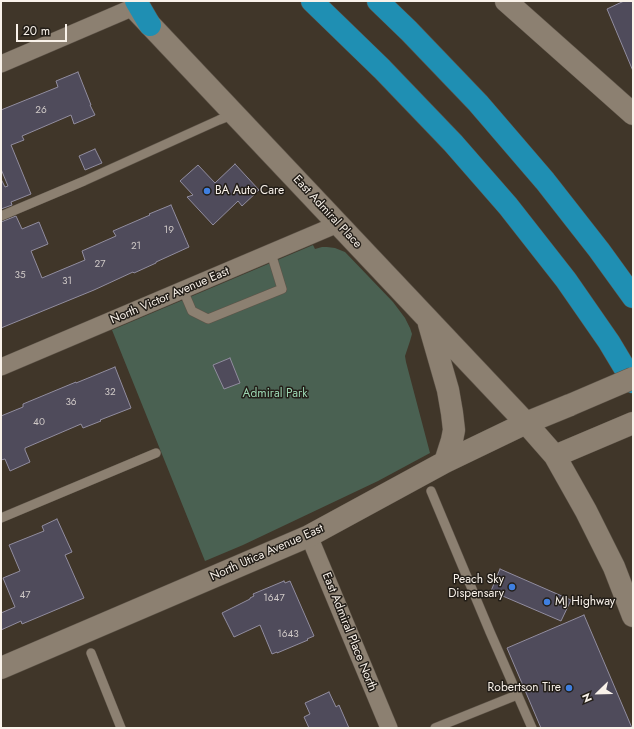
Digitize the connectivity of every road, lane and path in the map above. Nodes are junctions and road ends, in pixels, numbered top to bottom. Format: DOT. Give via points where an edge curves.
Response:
graph roads {
  1 [pos="312,1"];
  2 [pos="378,1"];
  3 [pos="509,2"];
  4 [pos="133,3"];
  5 [pos="150,25"];
  6 [pos="1,64"];
  7 [pos="234,114"];
  8 [pos="633,114"];
  9 [pos="1,216"];
  10 [pos="338,224"];
  11 [pos="271,253"];
  12 [pos="183,290"];
  13 [pos="633,297"];
  14 [pos="427,320"];
  15 [pos="1,367"];
  16 [pos="633,378"];
  17 [pos="633,382"];
  18 [pos="526,423"];
  19 [pos="633,423"];
  20 [pos="156,453"];
  21 [pos="555,456"];
  22 [pos="445,462"];
  23 [pos="431,491"];
  24 [pos="1,518"];
  25 [pos="310,536"];
  26 [pos="633,616"];
  27 [pos="91,653"];
  28 [pos="1,668"];
  29 [pos="517,695"];
  30 [pos="121,728"];
  31 [pos="389,728"];
  32 [pos="435,728"];
  33 [pos="532,728"];
  1 -- 17 [label="highway" via="442,131 508,206 566,280"];
  2 -- 13 [label="highway" via="478,103 545,181"];
  3 -- 8 [label="main road"];
  4 -- 5 [label="highway"];
  4 -- 6 [label="street"];
  5 -- 7 [label="main road, East Admiral Place"];
  7 -- 9 [label="lane"];
  7 -- 10 [label="main road, East Admiral Place"];
  10 -- 11 [label="street, North Victor Avenue East"];
  10 -- 14 [label="main road, East Admiral Place"];
  11 -- 12 [label="street, North Victor Avenue East"];
  11 -- 12 [label="lane" via="282,289 208,319 192,310"];
  12 -- 15 [label="street, North Victor Avenue East"];
  14 -- 18 [label="main road, East Admiral Place"];
  14 -- 22 [label="main road" via="448,390 452,413 454,430"];
  16 -- 18 [label="main road, North Utica Avenue East, bridge"];
  18 -- 21 [label="main road, East Admiral Place"];
  18 -- 22 [label="main road, North Utica Avenue East"];
  19 -- 21 [label="main road"];
  20 -- 24 [label="lane"];
  21 -- 26 [label="main road, East Admiral Place" via="614,567"];
  22 -- 25 [label="main road, North Utica Avenue East"];
  23 -- 29 [label="lane"];
  25 -- 28 [label="main road, North Utica Avenue East"];
  25 -- 31 [label="street, East Admiral Place North"];
  27 -- 30 [label="lane"];
  29 -- 32 [label="lane"];
  29 -- 33 [label="lane"];
}
